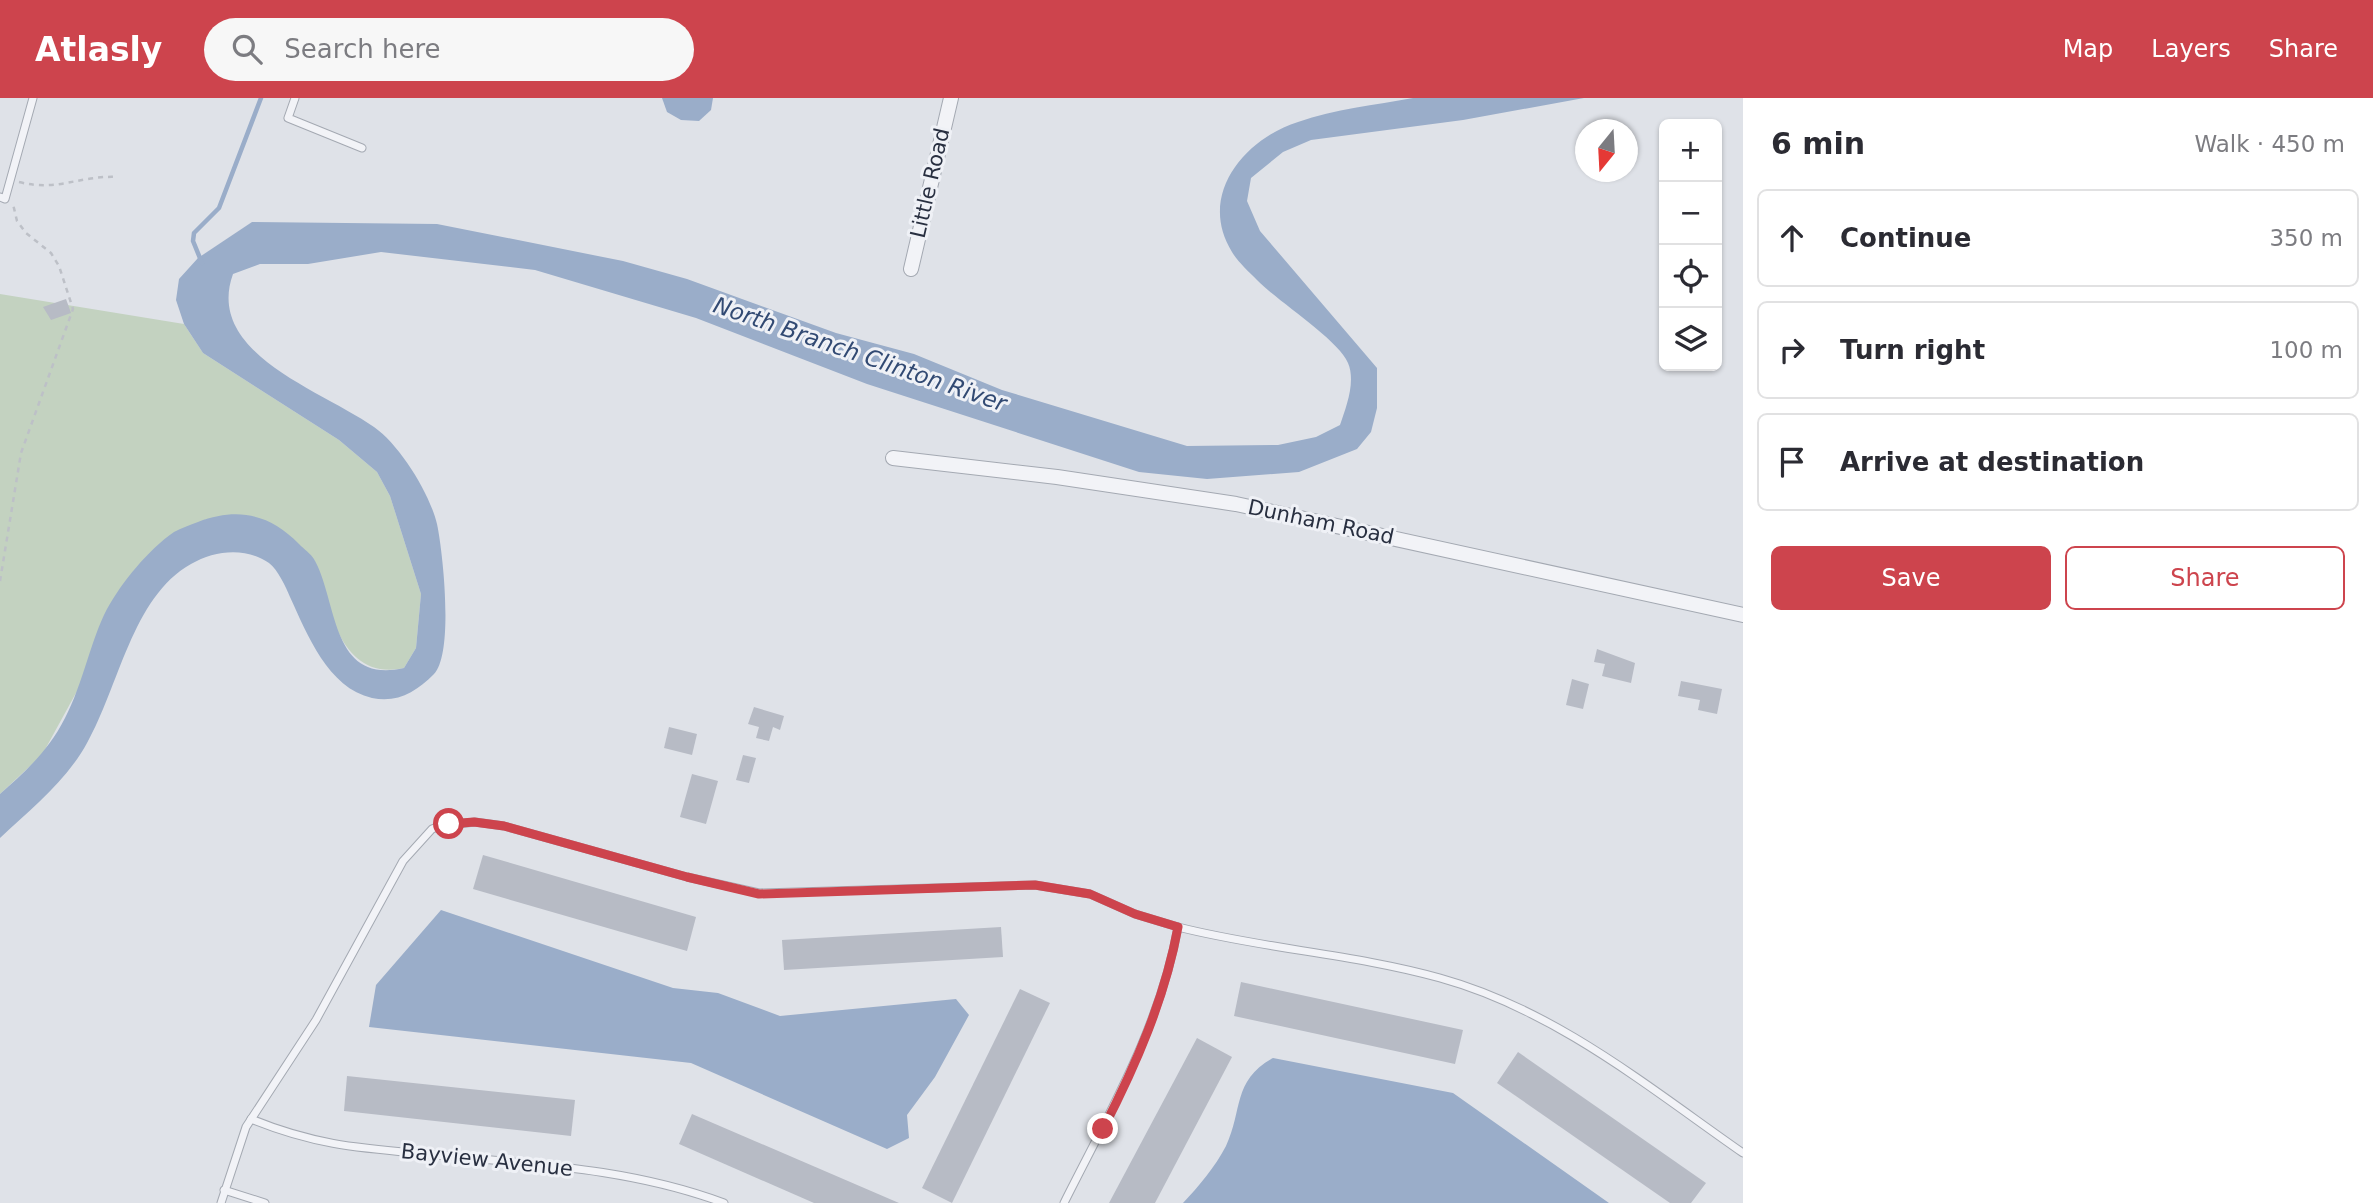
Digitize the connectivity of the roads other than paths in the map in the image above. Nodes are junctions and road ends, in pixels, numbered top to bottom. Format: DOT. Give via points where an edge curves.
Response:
graph roads {
  1 [pos="33,98"];
  2 [pos="295,98"];
  3 [pos="951,98"];
  4 [pos="362,148"];
  5 [pos="2,198"];
  6 [pos="911,269"];
  7 [pos="894,458"];
  8 [pos="1743,615"];
  9 [pos="1178,927"];
  10 [pos="251,1119"];
  11 [pos="1743,1153"];
  12 [pos="225,1190"];
  13 [pos="221,1203"];
  14 [pos="265,1203"];
  15 [pos="724,1203"];
  16 [pos="1064,1203"];
  1 -- 5 [label="lane"];
  2 -- 4 [label="lane" via="288,118"];
  3 -- 6 [label="street, Little Road"];
  7 -- 8 [label="street, Dunham Road" via="1236,504"];
  9 -- 10 [label="lane" via="1090,894 1035,885 759,894 504,826 449,824 432,829 403,861 321,1011"];
  9 -- 11 [label="lane" via="1406,970 1497,998 1607,1056"];
  9 -- 16 [label="lane" via="1168,976 1142,1045"];
  10 -- 12 [label="lane"];
  10 -- 15 [label="lane, Bayview Avenue" via="328,1145 615,1173"];
  12 -- 13 [label="lane"];
  12 -- 14 [label="lane"];
}
